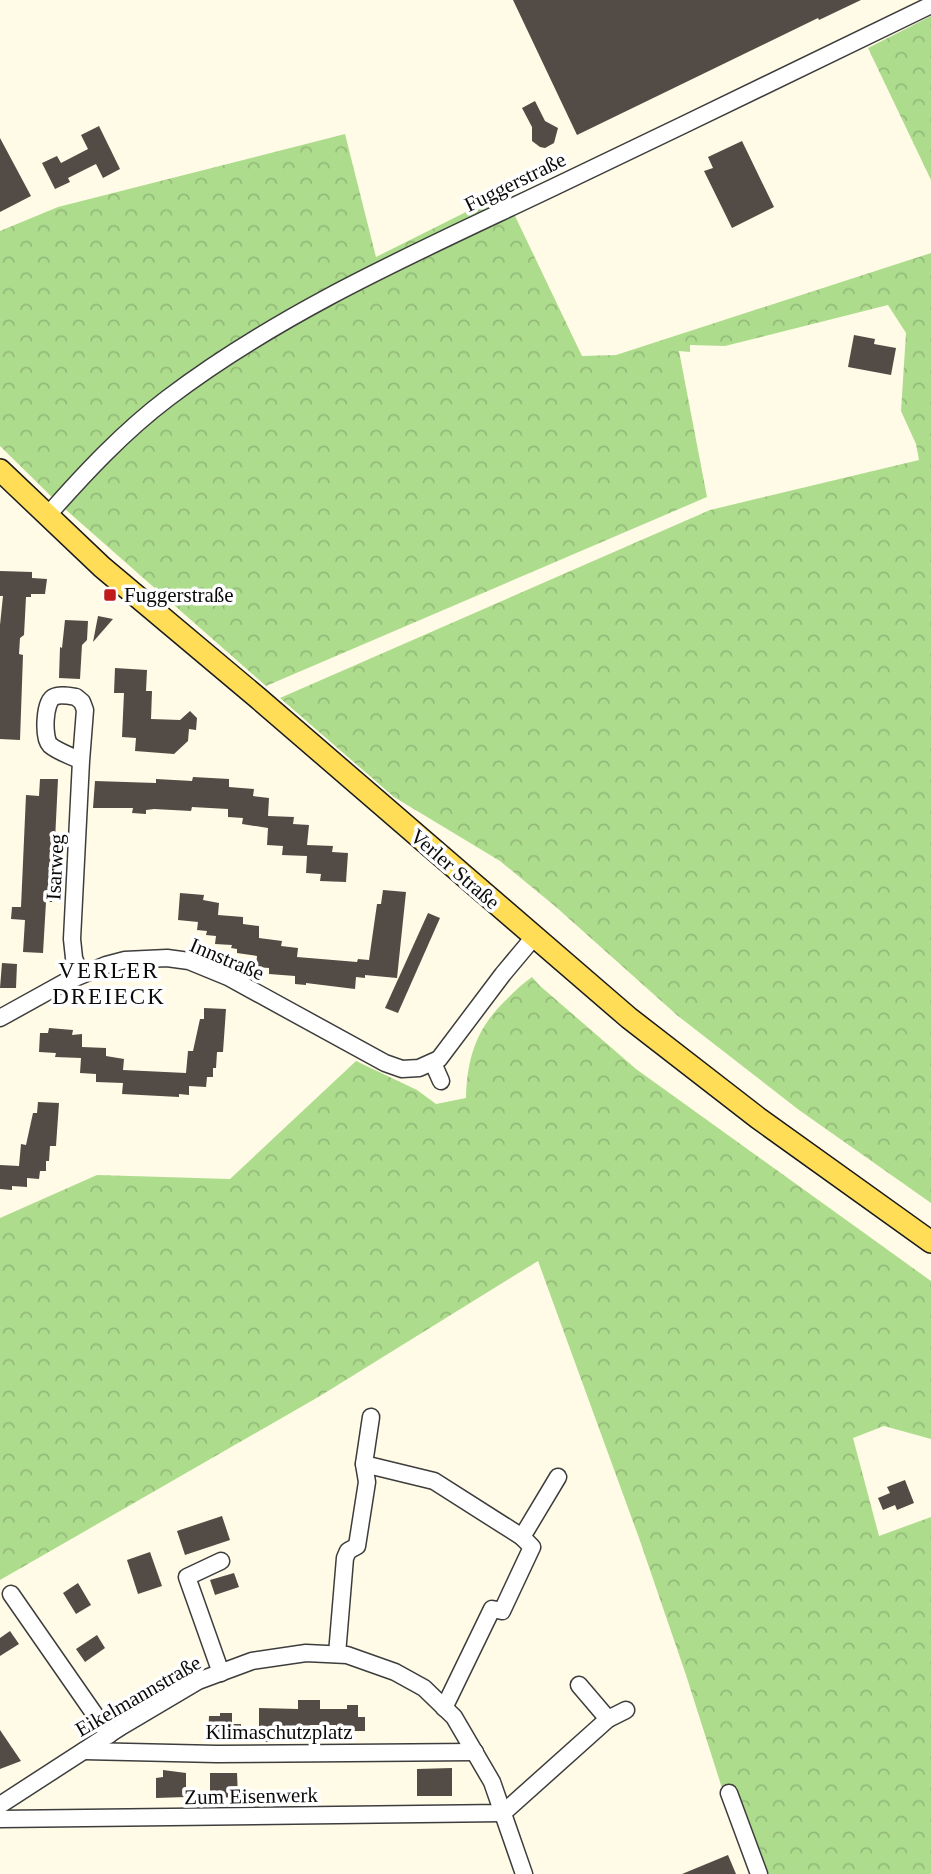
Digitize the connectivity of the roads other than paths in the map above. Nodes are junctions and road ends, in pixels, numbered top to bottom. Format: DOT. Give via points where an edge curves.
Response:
graph roads {
  1 [pos="931,5"];
  2 [pos="0,470"];
  3 [pos="47,516"];
  4 [pos="81,761"];
  5 [pos="534,937"];
  6 [pos="80,974"];
  7 [pos="0,1018"];
  8 [pos="433,1063"];
  9 [pos="442,1081"];
  10 [pos="931,1242"];
  11 [pos="371,1417"];
  12 [pos="364,1464"];
  13 [pos="558,1477"];
  14 [pos="522,1537"];
  15 [pos="221,1561"];
  16 [pos="11,1594"];
  17 [pos="337,1654"];
  18 [pos="221,1673"];
  19 [pos="579,1685"];
  20 [pos="444,1707"];
  21 [pos="626,1710"];
  22 [pos="608,1719"];
  23 [pos="109,1735"];
  24 [pos="84,1751"];
  25 [pos="475,1752"];
  26 [pos="729,1793"];
  27 [pos="0,1805"];
  28 [pos="503,1812"];
  29 [pos="0,1819"];
  30 [pos="524,1874"];
  31 [pos="759,1874"];
  1 -- 3 [label="street, Fuggerstraße" via="298,313 167,398 106,453"];
  2 -- 3 [label="main road, Verler Straße"];
  3 -- 5 [label="main road, Verler Straße"];
  4 -- 6 [label="street, Isarweg" via="72,939"];
  5 -- 8 [label="street"];
  5 -- 10 [label="main road, Verler Straße" via="715,1086"];
  6 -- 7 [label="street, Innstraße"];
  6 -- 8 [label="street, Innstraße" via="125,960 189,961 228,977 385,1063 402,1069"];
  8 -- 9 [label="street"];
  11 -- 12 [label="street"];
  12 -- 14 [label="street" via="435,1481"];
  12 -- 17 [label="street" via="367,1482 357,1546 345,1558"];
  13 -- 14 [label="street"];
  14 -- 20 [label="street" via="531,1547 502,1611 492,1609"];
  15 -- 18 [label="street" via="187,1577"];
  16 -- 23 [label="street"];
  17 -- 18 [label="street, Eikelmannstraße" via="306,1653 252,1661"];
  17 -- 20 [label="street, Eikelmannstraße" via="395,1672 424,1688"];
  18 -- 23 [label="street, Eikelmannstraße" via="198,1681"];
  19 -- 22 [label="street"];
  20 -- 25 [label="street, Eikelmannstraße"];
  21 -- 22 [label="street"];
  22 -- 28 [label="street"];
  23 -- 24 [label="street, Eikelmannstraße"];
  24 -- 25 [label="street, Klimaschutzplatz"];
  24 -- 27 [label="street, Eikelmannstraße"];
  25 -- 28 [label="street, Eikelmannstraße"];
  26 -- 31 [label="street"];
  28 -- 29 [label="street, Zum Eisenwerk"];
  28 -- 30 [label="street, Eikelmannstraße"];
}
